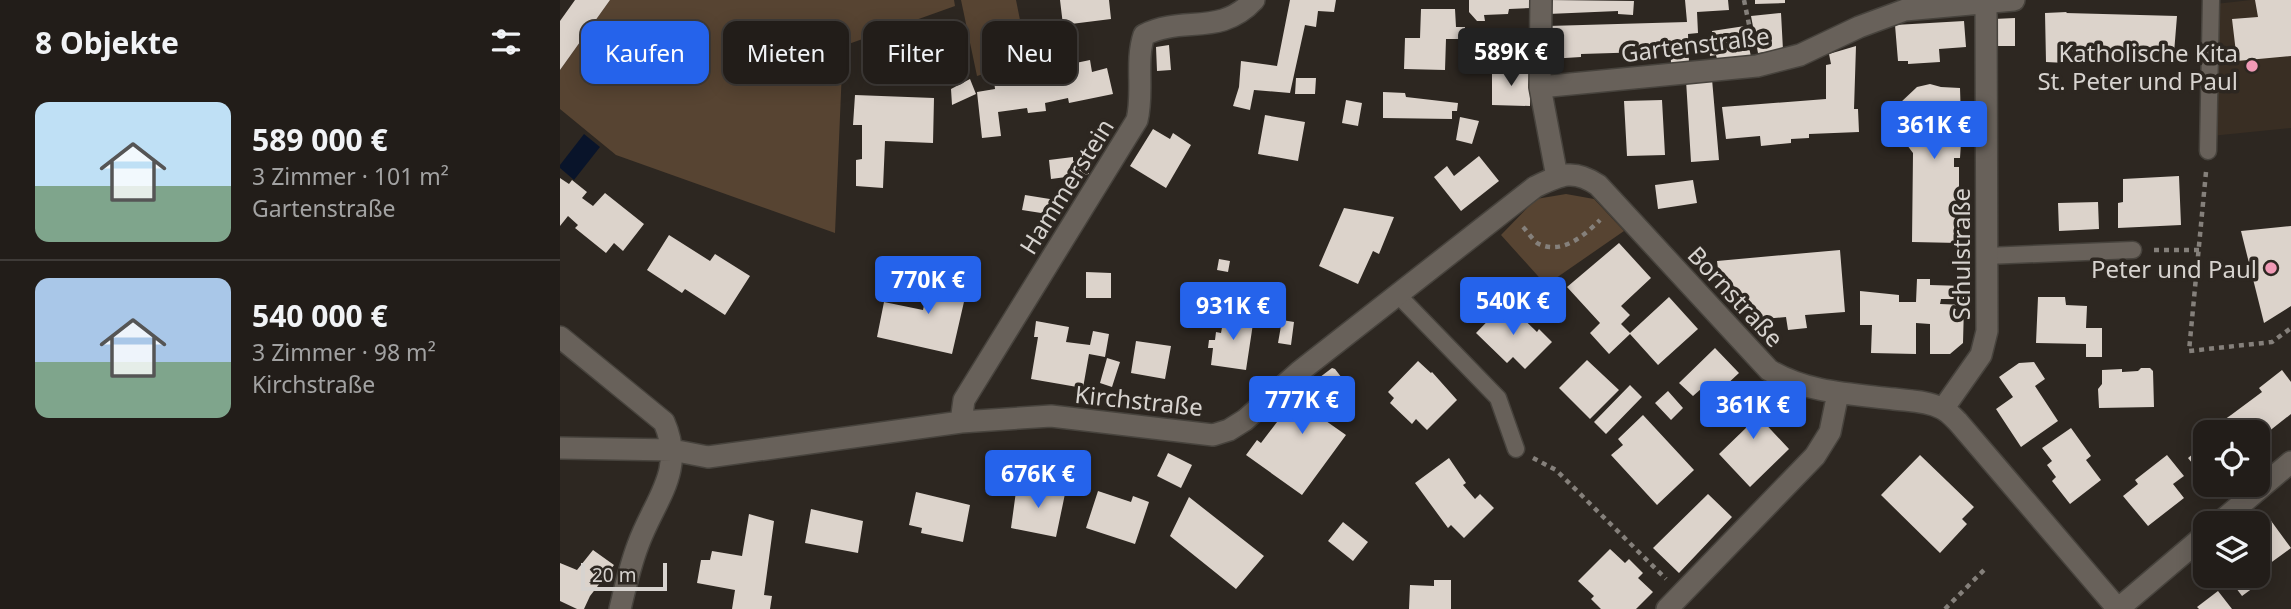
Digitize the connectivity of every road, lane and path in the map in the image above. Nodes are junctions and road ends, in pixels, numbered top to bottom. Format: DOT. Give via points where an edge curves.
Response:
graph roads {
  1 [pos="1254,0"];
  2 [pos="1541,0"];
  3 [pos="1744,0"];
  4 [pos="2014,0"];
  5 [pos="2211,0"];
  6 [pos="1986,3"];
  7 [pos="1757,66"];
  8 [pos="1540,87"];
  9 [pos="2208,150"];
  10 [pos="1557,177"];
  11 [pos="1616,205"];
  12 [pos="1507,209"];
  13 [pos="2133,250"];
  14 [pos="2199,250"];
  15 [pos="1986,256"];
  16 [pos="1398,295"];
  17 [pos="2291,328"];
  18 [pos="560,338"];
  19 [pos="1838,393"];
  20 [pos="1943,409"];
  21 [pos="961,422"];
  22 [pos="560,448"];
  23 [pos="1516,449"];
  24 [pos="672,450"];
  25 [pos="2291,462"];
  26 [pos="2233,511"];
  27 [pos="2193,545"];
  28 [pos="1985,569"];
  29 [pos="1674,602"];
  30 [pos="620,609"];
  31 [pos="1945,609"];
  32 [pos="2118,609"];
  1 -- 21 [label="street, Hammerstein" via="1225,22 1156,28 1144,35 1137,120 964,401"];
  2 -- 8 [label="street"];
  3 -- 7 [label="path"];
  4 -- 6 [label="street, Gartenstraße"];
  5 -- 9 [label="lane"];
  6 -- 7 [label="street, Gartenstraße" via="1905,10 1800,55"];
  6 -- 15 [label="street, Schulstraße"];
  7 -- 8 [label="street, Gartenstraße"];
  8 -- 10 [label="street"];
  9 -- 14 [label="path"];
  10 -- 11 [label="street, Bornstraße" via="1586,177"];
  10 -- 12 [label="street, Kirchstraße"];
  11 -- 12 [label="path" via="1582,237 1553,247 1537,244"];
  11 -- 19 [label="street, Bornstraße" via="1769,370 1804,387"];
  12 -- 16 [label="street, Kirchstraße"];
  13 -- 14 [label="path"];
  13 -- 15 [label="lane"];
  14 -- 17 [label="path" via="2189,351 2272,342"];
  15 -- 20 [label="street, Schulstraße" via="1987,331 1981,355"];
  16 -- 21 [label="street, Kirchstraße" via="1245,420 1213,435 1051,416"];
  16 -- 23 [label="lane" via="1498,398"];
  18 -- 24 [label="street" via="664,422"];
  19 -- 20 [label="street, Bornstraße" via="1924,402"];
  19 -- 29 [label="street" via="1830,432 1815,456"];
  20 -- 32 [label="street"];
  21 -- 24 [label="street, Kirchstraße" via="708,457"];
  22 -- 24 [label="street, Kirchstraße"];
  23 -- 29 [label="path" via="1556,470"];
  24 -- 30 [label="street" via="672,468 639,543"];
  25 -- 26 [label="street"];
  27 -- 32 [label="street"];
  28 -- 31 [label="path"];
}
